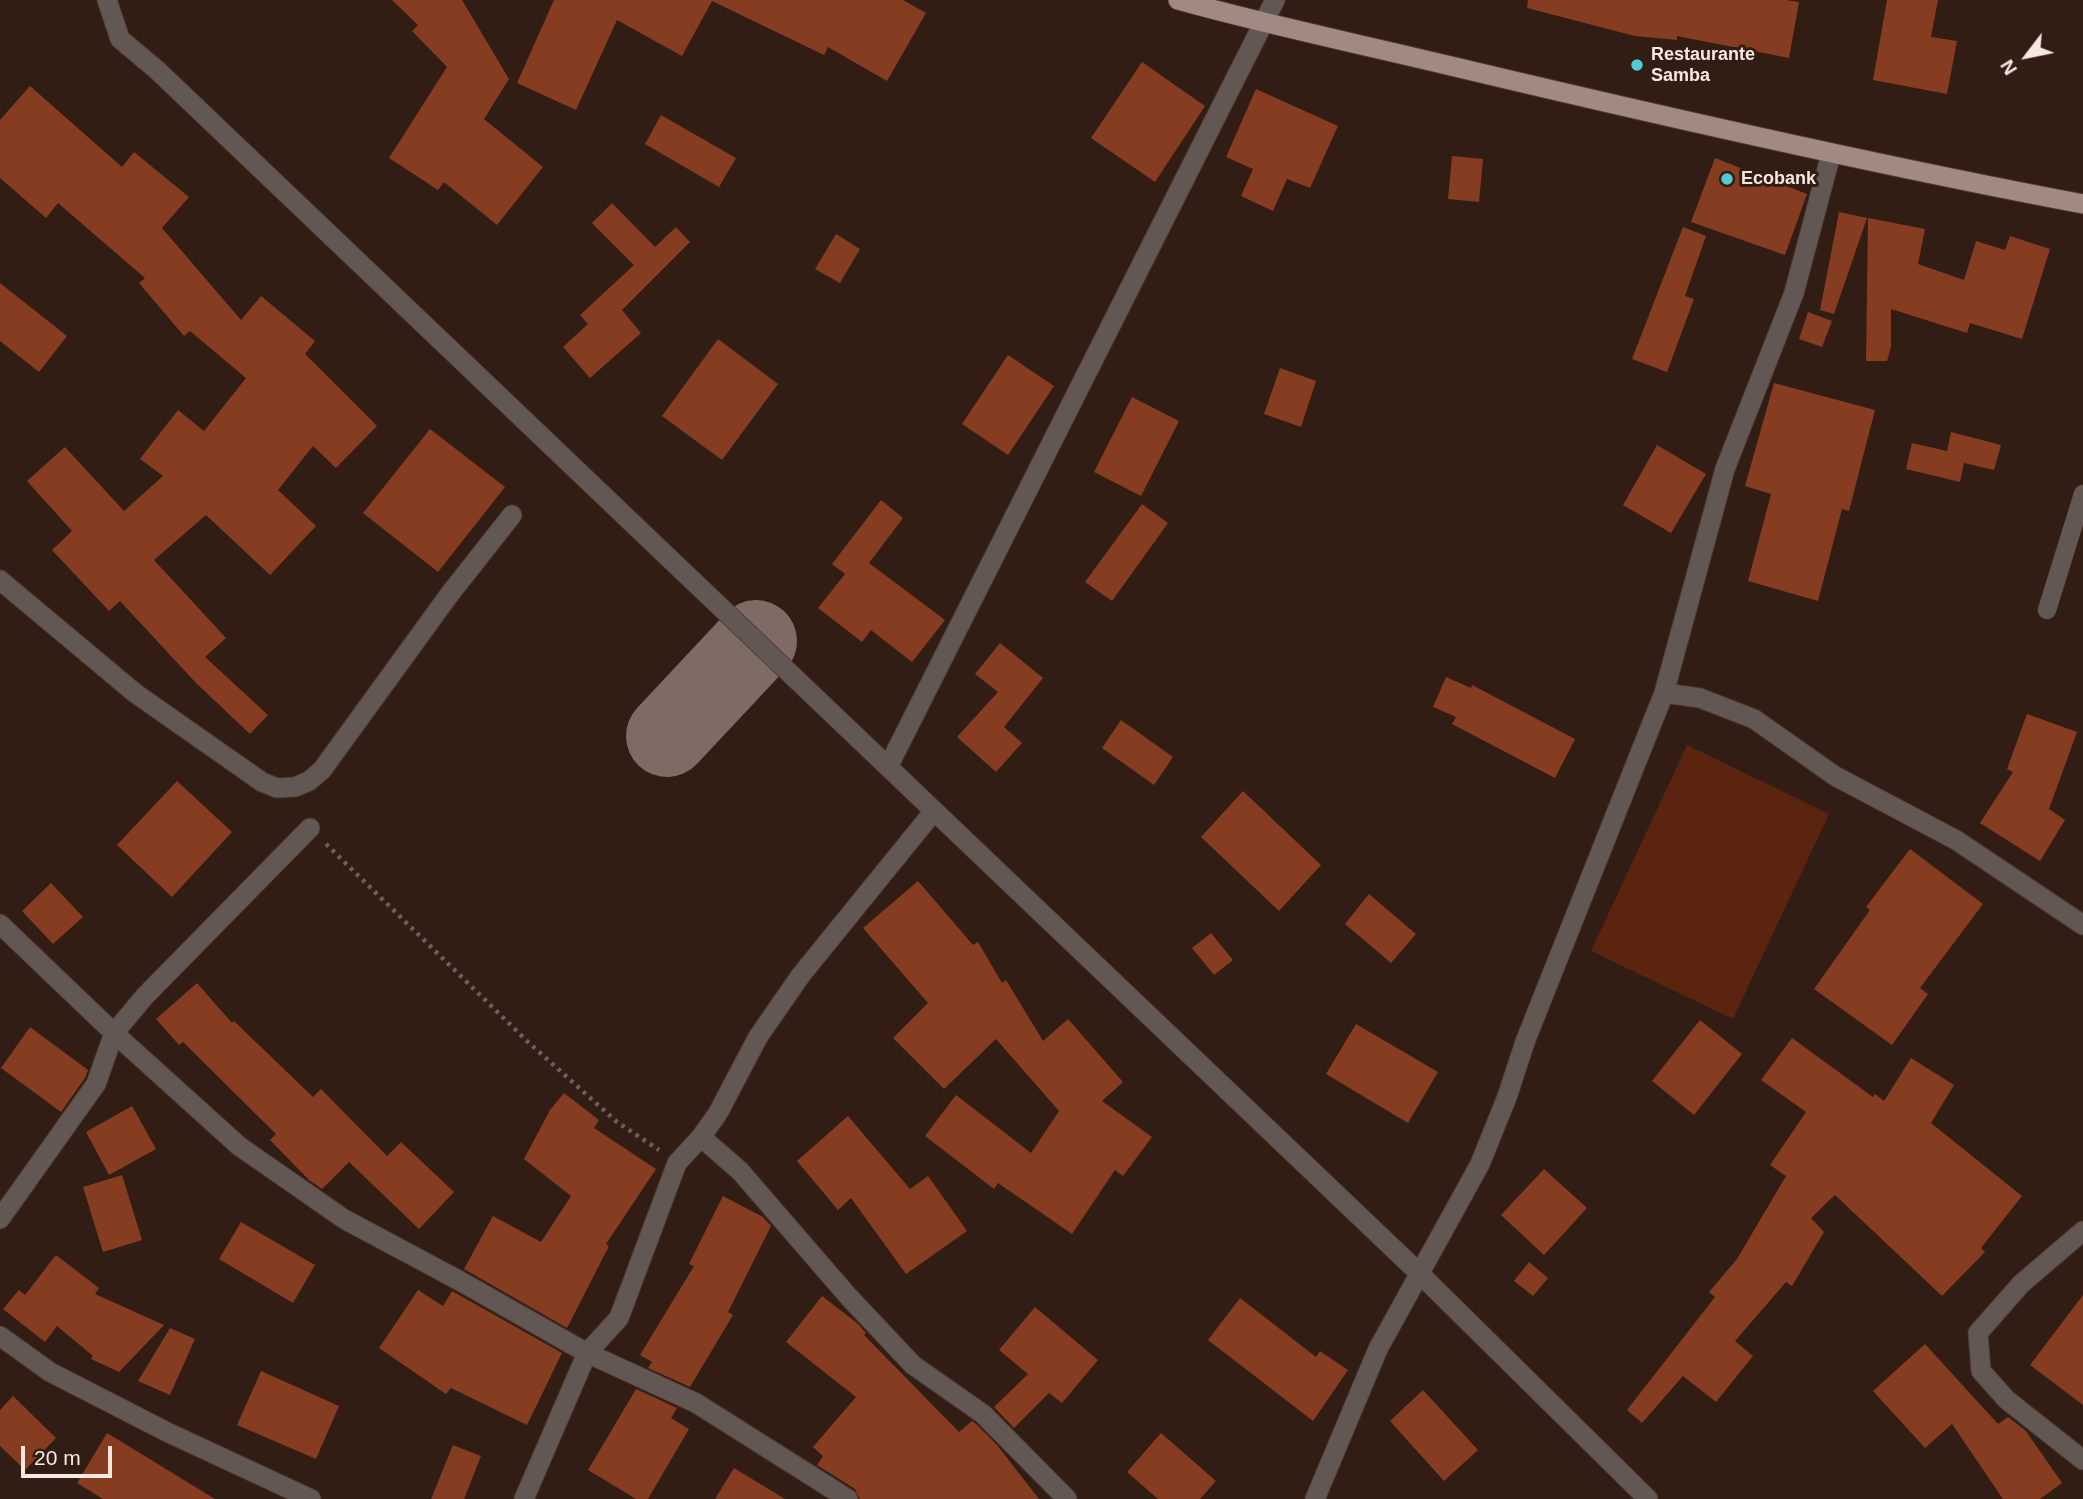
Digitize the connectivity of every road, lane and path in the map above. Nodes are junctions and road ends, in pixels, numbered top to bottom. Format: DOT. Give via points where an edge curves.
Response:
graph roads {
  1 [pos="107,0"];
  2 [pos="1178,0"];
  3 [pos="1275,0"];
  4 [pos="1264,24"];
  5 [pos="1831,154"];
  6 [pos="2083,204"];
  7 [pos="2083,494"];
  8 [pos="512,515"];
  9 [pos="0,580"];
  10 [pos="2047,610"];
  11 [pos="1664,693"];
  12 [pos="888,767"];
  13 [pos="934,811"];
  14 [pos="310,828"];
  15 [pos="0,924"];
  16 [pos="2083,925"];
  17 [pos="114,1033"];
  18 [pos="701,1137"];
  19 [pos="677,1163"];
  20 [pos="0,1219"];
  21 [pos="2083,1231"];
  22 [pos="1419,1273"];
  23 [pos="0,1336"];
  24 [pos="587,1353"];
  25 [pos="2083,1460"];
  26 [pos="1643,1497"];
  27 [pos="311,1499"];
  28 [pos="524,1499"];
  29 [pos="848,1499"];
  30 [pos="1068,1499"];
  31 [pos="1315,1499"];
  1 -- 12 [label="street" via="120,39"];
  2 -- 4 [label="main road"];
  3 -- 4 [label="street"];
  4 -- 5 [label="main road"];
  4 -- 12 [label="street"];
  5 -- 6 [label="main road"];
  5 -- 11 [label="street" via="1794,293 1725,469"];
  7 -- 10 [label="lane"];
  8 -- 9 [label="street" via="322,770 295,787 277,788 247,773 135,692"];
  11 -- 16 [label="street" via="1700,698 1754,719 1835,776 1956,840"];
  11 -- 22 [label="street" via="1480,1164"];
  12 -- 13 [label="street"];
  13 -- 18 [label="street" via="802,975 758,1037"];
  13 -- 22 [label="street"];
  14 -- 17 [label="street"];
  14 -- 19 [label="path" via="528,1042 617,1122"];
  15 -- 17 [label="street"];
  17 -- 20 [label="street" via="96,1084"];
  17 -- 24 [label="street" via="239,1146 344,1219"];
  18 -- 19 [label="street"];
  18 -- 30 [label="street" via="740,1171 913,1365 983,1414"];
  19 -- 24 [label="street" via="620,1318"];
  21 -- 25 [label="street" via="2021,1284 1978,1333 1982,1371 2007,1401"];
  22 -- 26 [label="street"];
  22 -- 31 [label="street" via="1378,1349"];
  23 -- 27 [label="street" via="50,1372"];
  24 -- 28 [label="street"];
  24 -- 29 [label="street" via="696,1403"];
}
